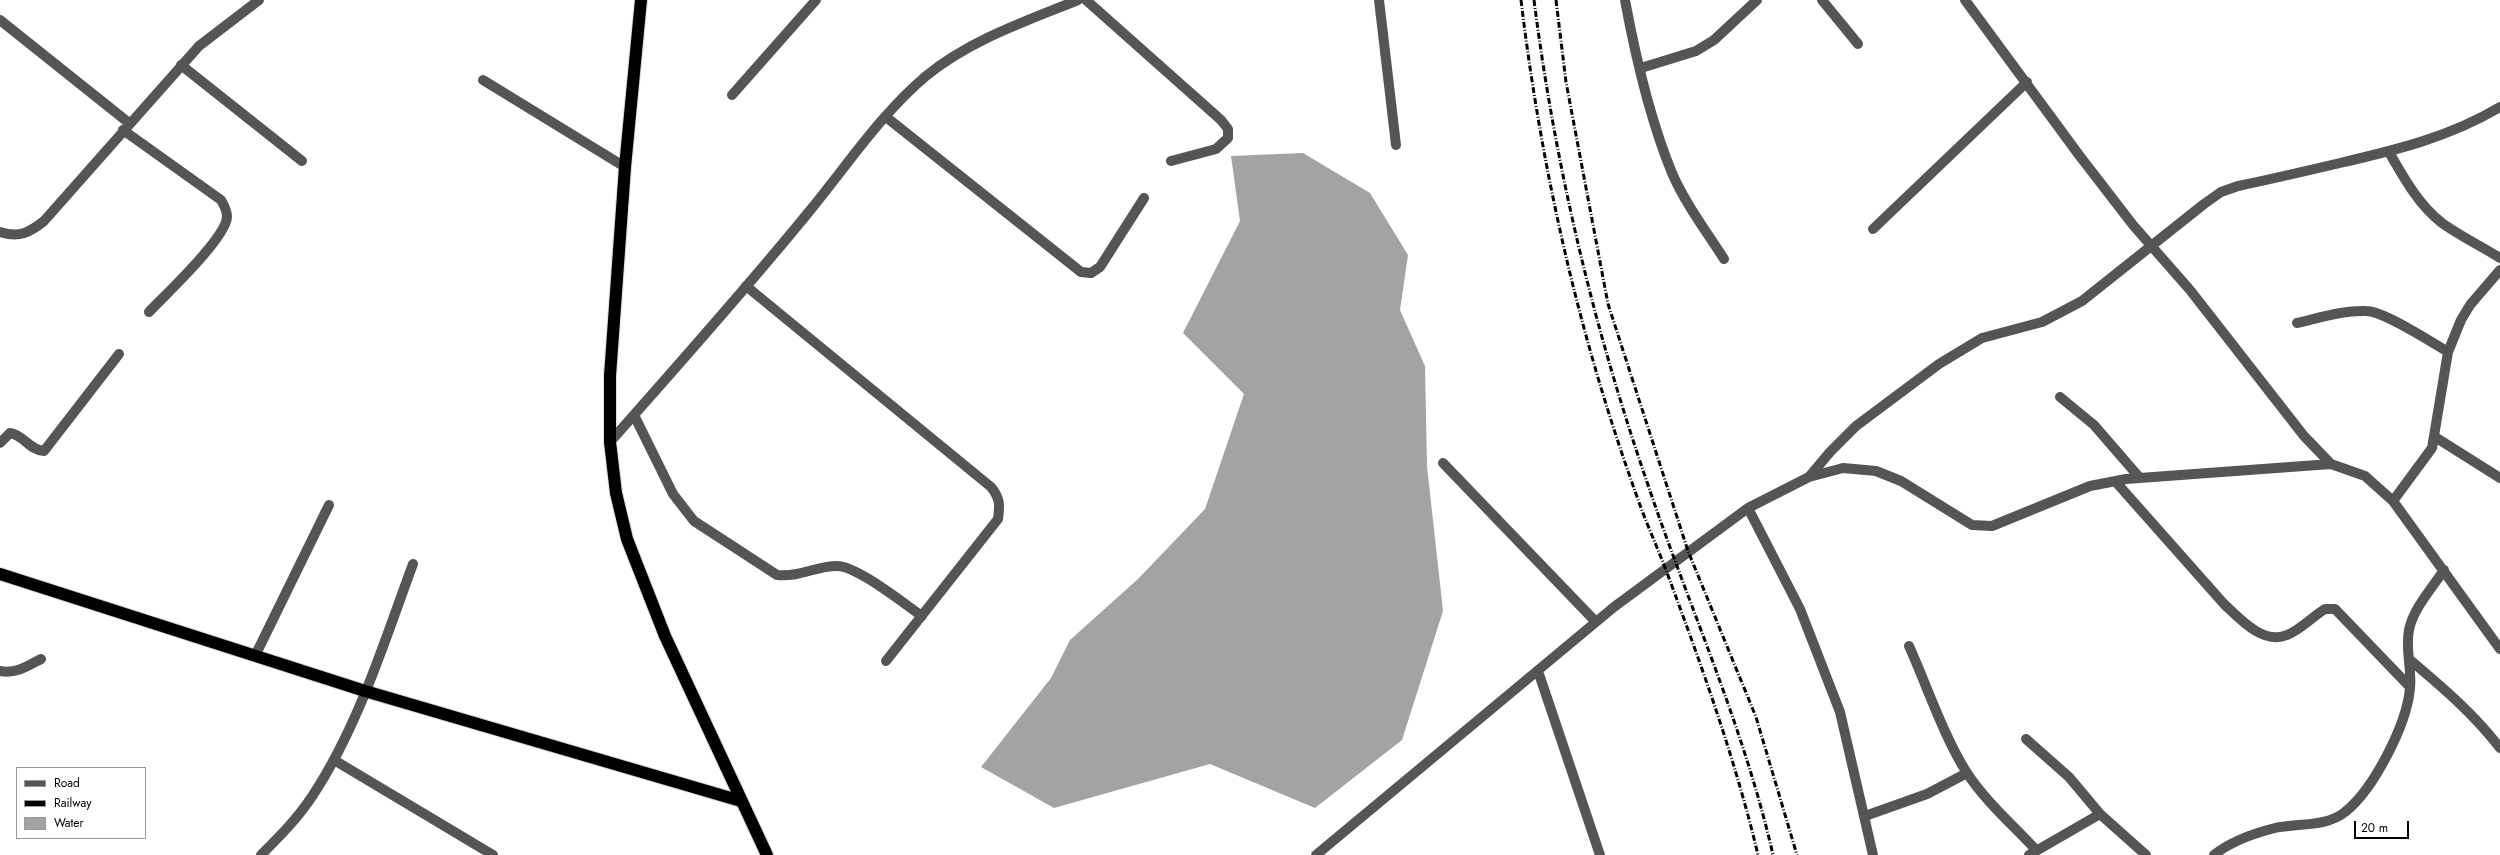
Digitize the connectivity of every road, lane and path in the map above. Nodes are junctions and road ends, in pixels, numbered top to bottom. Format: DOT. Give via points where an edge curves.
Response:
graph roads {
  1 [pos="259,0"];
  2 [pos="640,0"];
  3 [pos="816,0"];
  4 [pos="1086,0"];
  5 [pos="1379,0"];
  6 [pos="1625,0"];
  7 [pos="1757,0"];
  8 [pos="1822,0"];
  9 [pos="1965,0"];
  10 [pos="1074,1"];
  11 [pos="0,20"];
  12 [pos="1858,44"];
  13 [pos="181,65"];
  14 [pos="1641,68"];
  15 [pos="484,80"];
  16 [pos="2027,82"];
  17 [pos="732,95"];
  18 [pos="2500,107"];
  19 [pos="886,116"];
  20 [pos="126,126"];
  21 [pos="1396,145"];
  22 [pos="2389,152"];
  23 [pos="302,161"];
  24 [pos="1171,161"];
  25 [pos="625,167"];
  26 [pos="1144,198"];
  27 [pos="1873,229"];
  28 [pos="0,232"];
  29 [pos="2152,246"];
  30 [pos="2500,258"];
  31 [pos="1724,259"];
  32 [pos="2500,270"];
  33 [pos="746,286"];
  34 [pos="148,312"];
  35 [pos="2297,323"];
  36 [pos="2448,352"];
  37 [pos="118,354"];
  38 [pos="2060,397"];
  39 [pos="634,415"];
  40 [pos="2435,437"];
  41 [pos="610,442"];
  42 [pos="0,443"];
  43 [pos="1443,463"];
  44 [pos="2331,464"];
  45 [pos="1809,477"];
  46 [pos="2139,477"];
  47 [pos="2500,478"];
  48 [pos="2115,481"];
  49 [pos="2393,501"];
  50 [pos="329,505"];
  51 [pos="1748,508"];
  52 [pos="413,564"];
  53 [pos="2444,570"];
  54 [pos="0,574"];
  55 [pos="922,616"];
  56 [pos="1596,622"];
  57 [pos="1909,646"];
  58 [pos="2500,649"];
  59 [pos="255,656"];
  60 [pos="41,659"];
  61 [pos="2409,659"];
  62 [pos="886,661"];
  63 [pos="0,671"];
  64 [pos="1538,671"];
  65 [pos="2410,687"];
  66 [pos="366,691"];
  67 [pos="2026,739"];
  68 [pos="2500,748"];
  69 [pos="334,760"];
  70 [pos="1967,773"];
  71 [pos="741,801"];
  72 [pos="2100,814"];
  73 [pos="1864,816"];
  74 [pos="2033,853"];
  75 [pos="261,855"];
  76 [pos="493,855"];
  77 [pos="767,855"];
  78 [pos="1316,855"];
  79 [pos="1600,855"];
  80 [pos="1873,855"];
  81 [pos="2146,855"];
  82 [pos="2214,855"];
  1 -- 13 [label="street" via="199,46"];
  2 -- 25 [label="highway"];
  3 -- 17 [label="street"];
  4 -- 24 [label="street" via="1228,129 1228,138 1216,149"];
  5 -- 21 [label="street"];
  6 -- 14 [label="street"];
  7 -- 14 [label="street" via="1714,40 1696,51"];
  8 -- 12 [label="street"];
  9 -- 16 [label="street"];
  10 -- 19 [label="street" via="968,47 926,77"];
  11 -- 20 [label="street"];
  13 -- 20 [label="street"];
  13 -- 23 [label="street"];
  14 -- 31 [label="street" via="1650,105 1673,174"];
  15 -- 25 [label="street"];
  16 -- 27 [label="street"];
  16 -- 29 [label="street" via="2079,155"];
  18 -- 22 [label="street" via="2436,138"];
  19 -- 26 [label="street" via="1081,272 1091,273 1100,267"];
  19 -- 33 [label="street"];
  20 -- 28 [label="street" via="44,221 27,234 11,236"];
  20 -- 34 [label="street" via="221,200 227,218 215,242"];
  22 -- 29 [label="street" via="2221,192"];
  22 -- 30 [label="street" via="2414,194 2433,214 2443,223"];
  25 -- 41 [label="highway" via="610,376"];
  29 -- 44 [label="street" via="2195,296 2304,436"];
  29 -- 45 [label="street" via="2076,305 2042,322 1982,338 1956,352 1856,426"];
  32 -- 36 [label="street" via="2470,305"];
  33 -- 39 [label="street"];
  33 -- 55 [label="street" via="991,487 997,495 1000,503 998,519"];
  35 -- 36 [label="street" via="2368,310"];
  36 -- 40 [label="street"];
  37 -- 42 [label="street" via="44,451 37,450 17,434 10,433"];
  38 -- 46 [label="street" via="2094,425"];
  39 -- 41 [label="street"];
  39 -- 55 [label="street" via="673,494 694,521 777,575 793,576 838,566 854,570"];
  40 -- 47 [label="street"];
  40 -- 49 [label="street" via="2423,462"];
  41 -- 71 [label="highway" via="616,493 627,539 664,636"];
  43 -- 56 [label="street"];
  44 -- 46 [label="street"];
  44 -- 49 [label="street" via="2365,476"];
  45 -- 48 [label="street" via="1843,468 1876,471 1901,482 1972,525 1992,526 2090,486"];
  45 -- 51 [label="street"];
  46 -- 48 [label="street"];
  48 -- 65 [label="street" via="2243,622 2265,636 2275,639 2287,635 2324,609 2335,609"];
  49 -- 53 [label="street"];
  50 -- 59 [label="street"];
  51 -- 56 [label="street"];
  51 -- 73 [label="street" via="1800,609 1815,645 1840,712"];
  52 -- 66 [label="street"];
  53 -- 58 [label="street"];
  53 -- 61 [label="street" via="2414,617 2409,630"];
  54 -- 59 [label="highway"];
  55 -- 62 [label="street"];
  56 -- 64 [label="street"];
  57 -- 70 [label="street"];
  59 -- 66 [label="highway"];
  60 -- 63 [label="street" via="22,669"];
  61 -- 65 [label="street"];
  61 -- 68 [label="street" via="2470,712"];
  64 -- 78 [label="street"];
  64 -- 79 [label="street"];
  65 -- 82 [label="street" via="2402,718 2380,769 2345,813 2322,822 2275,828 2231,844"];
  66 -- 69 [label="street"];
  66 -- 71 [label="highway"];
  67 -- 72 [label="street" via="2069,777"];
  69 -- 75 [label="street" via="313,796 288,829"];
  69 -- 76 [label="street"];
  70 -- 73 [label="street" via="1927,794"];
  70 -- 74 [label="street"];
  71 -- 77 [label="highway"];
  72 -- 74 [label="street"];
  72 -- 81 [label="street"];
  73 -- 80 [label="street"];
}
